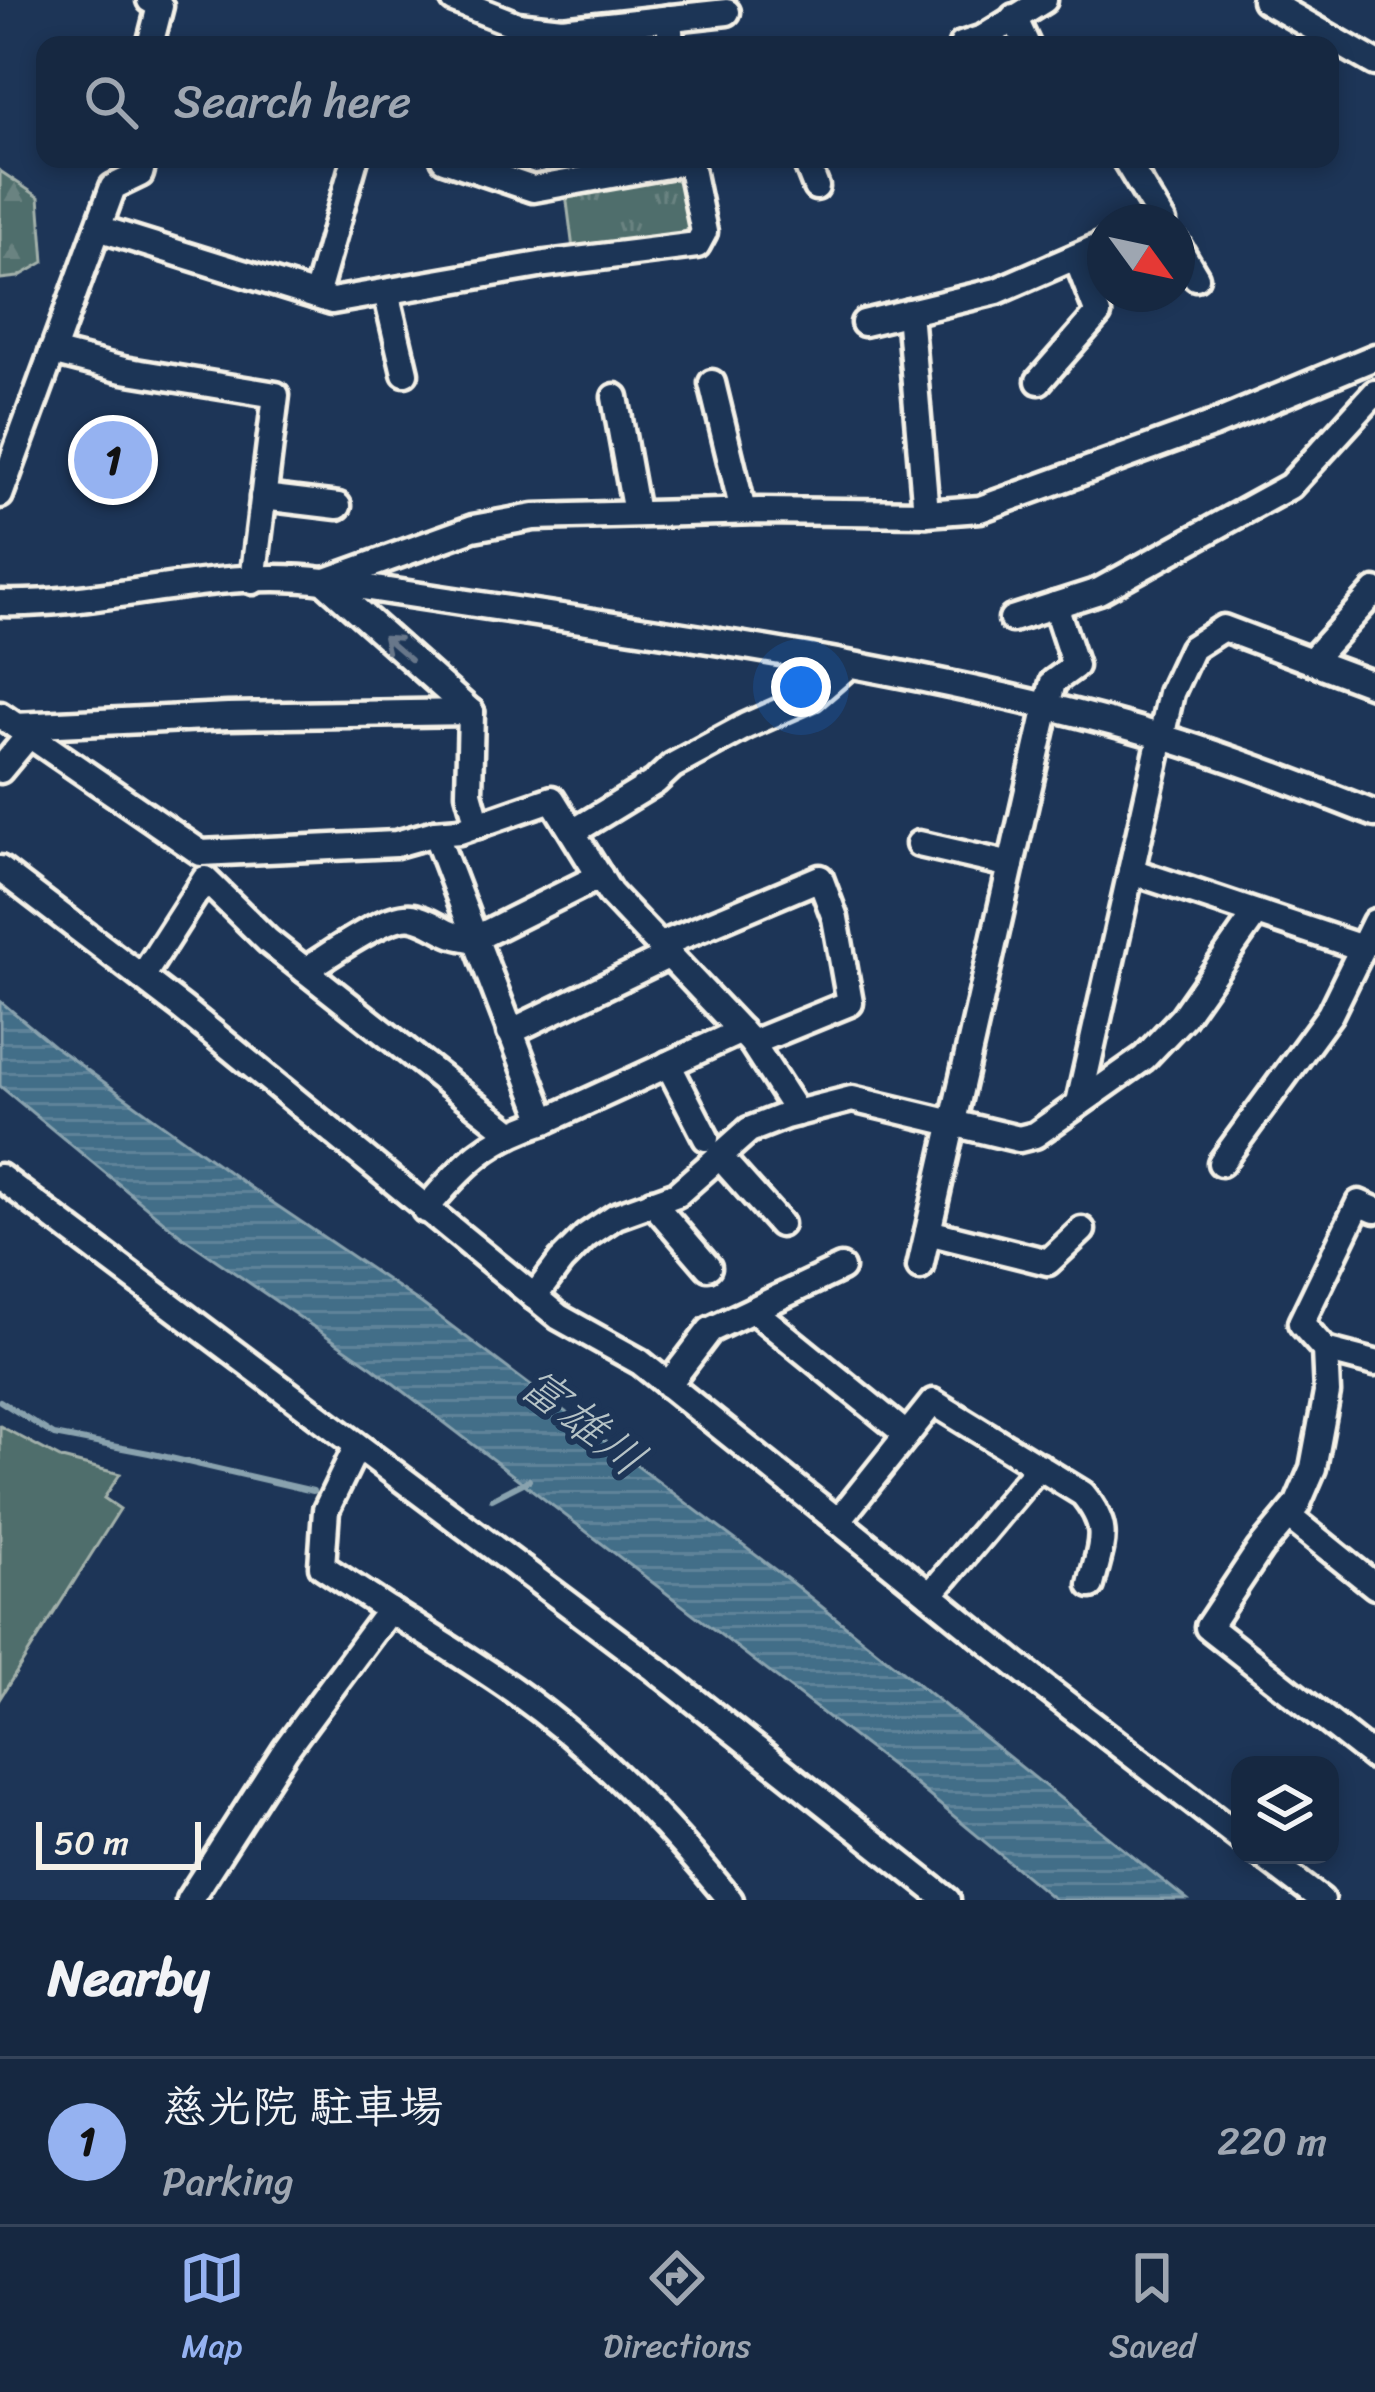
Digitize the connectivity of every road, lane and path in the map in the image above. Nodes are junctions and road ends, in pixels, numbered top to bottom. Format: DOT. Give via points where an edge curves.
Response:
graph roads {
  1 [pos="150,0"];
  2 [pos="454,0"];
  3 [pos="1044,0"];
  4 [pos="1265,0"];
  5 [pos="511,10"];
  6 [pos="727,12"];
  7 [pos="1014,17"];
  8 [pos="669,19"];
  9 [pos="152,36"];
  10 [pos="670,36"];
  11 [pos="986,36"];
  12 [pos="1023,36"];
  13 [pos="1328,36"];
  14 [pos="1339,42"];
  15 [pos="1375,63"];
  16 [pos="142,168"];
  17 [pos="352,168"];
  18 [pos="471,168"];
  19 [pos="646,168"];
  20 [pos="691,168"];
  21 [pos="809,168"];
  22 [pos="1130,168"];
  23 [pos="815,187"];
  24 [pos="1149,204"];
  25 [pos="98,228"];
  26 [pos="1087,252"];
  27 [pos="1076,257"];
  28 [pos="386,292"];
  29 [pos="316,296"];
  30 [pos="909,312"];
  31 [pos="864,323"];
  32 [pos="52,352"];
  33 [pos="1375,357"];
  34 [pos="405,373"];
  35 [pos="1039,381"];
  36 [pos="712,383"];
  37 [pos="1375,393"];
  38 [pos="615,397"];
  39 [pos="0,495"];
  40 [pos="263,497"];
  41 [pos="338,506"];
  42 [pos="743,511"];
  43 [pos="636,513"];
  44 [pos="926,513"];
  45 [pos="253,580"];
  46 [pos="324,581"];
  47 [pos="1375,591"];
  48 [pos="0,604"];
  49 [pos="1054,605"];
  50 [pos="1012,619"];
  51 [pos="1310,661"];
  52 [pos="848,666"];
  53 [pos="1375,685"];
  54 [pos="1047,706"];
  55 [pos="471,712"];
  56 [pos="15,725"];
  57 [pos="1164,738"];
  58 [pos="0,770"];
  59 [pos="1375,814"];
  60 [pos="478,825"];
  61 [pos="436,832"];
  62 [pos="573,832"];
  63 [pos="919,844"];
  64 [pos="1011,865"];
  65 [pos="0,869"];
  66 [pos="1131,871"];
  67 [pos="600,876"];
  68 [pos="1256,913"];
  69 [pos="1375,922"];
  70 [pos="474,939"];
  71 [pos="1362,948"];
  72 [pos="665,950"];
  73 [pos="305,970"];
  74 [pos="142,977"];
  75 [pos="511,1032"];
  76 [pos="746,1037"];
  77 [pos="668,1064"];
  78 [pos="1078,1103"];
  79 [pos="797,1113"];
  80 [pos="545,1121"];
  81 [pos="953,1123"];
  82 [pos="510,1132"];
  83 [pos="713,1148"];
  84 [pos="1222,1162"];
  85 [pos="0,1177"];
  86 [pos="652,1202"];
  87 [pos="425,1210"];
  88 [pos="1375,1210"];
  89 [pos="781,1224"];
  90 [pos="1082,1229"];
  91 [pos="928,1232"];
  92 [pos="708,1267"];
  93 [pos="920,1267"];
  94 [pos="841,1268"];
  95 [pos="534,1297"];
  96 [pos="753,1310"];
  97 [pos="1325,1350"];
  98 [pos="1375,1363"];
  99 [pos="668,1385"];
  100 [pos="907,1435"];
  101 [pos="356,1448"];
  102 [pos="1039,1466"];
  103 [pos="1288,1516"];
  104 [pos="838,1521"];
  105 [pos="1374,1584"];
  106 [pos="1091,1585"];
  107 [pos="930,1595"];
  108 [pos="389,1610"];
  109 [pos="1375,1758"];
  110 [pos="1231,1831"];
  111 [pos="1274,1864"];
  112 [pos="930,1895"];
  113 [pos="189,1900"];
  114 [pos="730,1900"];
  115 [pos="1321,1900"];
  1 -- 9 [label="street" via="160,5"];
  2 -- 5 [label="street"];
  3 -- 7 [label="street"];
  4 -- 13 [label="street"];
  5 -- 8 [label="street" via="562,30"];
  6 -- 8 [label="street"];
  7 -- 11 [label="street"];
  7 -- 12 [label="street"];
  8 -- 10 [label="street"];
  14 -- 15 [label="street"];
  16 -- 25 [label="street" via="113,188"];
  17 -- 29 [label="street"];
  18 -- 19 [label="street" via="533,189"];
  20 -- 28 [label="street" via="704,232 697,245"];
  21 -- 23 [label="street"];
  22 -- 24 [label="street"];
  25 -- 29 [label="street"];
  25 -- 32 [label="street"];
  26 -- 27 [label="street"];
  27 -- 30 [label="street" via="997,291"];
  27 -- 35 [label="street" via="1099,314"];
  28 -- 29 [label="street"];
  28 -- 34 [label="street"];
  30 -- 31 [label="street"];
  30 -- 44 [label="street"];
  32 -- 39 [label="street" via="24,450"];
  32 -- 40 [label="street" via="276,395"];
  33 -- 44 [label="street" via="1010,500"];
  36 -- 42 [label="street"];
  37 -- 49 [label="street" via="1290,485 1099,591"];
  38 -- 43 [label="street"];
  40 -- 41 [label="street"];
  40 -- 45 [label="street"];
  42 -- 43 [label="street"];
  42 -- 44 [label="street"];
  43 -- 46 [label="street" via="473,528"];
  45 -- 46 [label="street"];
  45 -- 48 [label="street"];
  46 -- 52 [label="street"];
  55 -- 46 [label="street, one-way"];
  47 -- 51 [label="street"];
  49 -- 50 [label="street"];
  49 -- 54 [label="street" via="1076,666 1053,682"];
  51 -- 53 [label="street"];
  51 -- 57 [label="street" via="1222,628 1192,648"];
  52 -- 54 [label="street"];
  52 -- 62 [label="street" via="812,697 672,766"];
  54 -- 57 [label="street"];
  54 -- 64 [label="street"];
  55 -- 56 [label="street"];
  55 -- 60 [label="street" via="469,793"];
  56 -- 58 [label="street"];
  56 -- 61 [label="street" via="201,853 396,844"];
  57 -- 59 [label="street"];
  57 -- 66 [label="street"];
  60 -- 61 [label="street"];
  60 -- 62 [label="street" via="552,799"];
  61 -- 70 [label="street"];
  62 -- 67 [label="street"];
  63 -- 64 [label="street"];
  64 -- 81 [label="street"];
  65 -- 74 [label="street"];
  66 -- 68 [label="street"];
  66 -- 78 [label="street"];
  67 -- 70 [label="street"];
  67 -- 72 [label="street"];
  68 -- 71 [label="street"];
  68 -- 78 [label="street" via="1183,1017 1144,1058"];
  69 -- 71 [label="street"];
  70 -- 73 [label="street" via="396,916"];
  70 -- 75 [label="street"];
  71 -- 84 [label="street" via="1312,1041"];
  72 -- 75 [label="street"];
  72 -- 76 [label="street"];
  72 -- 76 [label="street" via="820,878 850,1003"];
  73 -- 74 [label="street" via="205,879"];
  73 -- 82 [label="street"];
  74 -- 87 [label="street"];
  75 -- 80 [label="street"];
  76 -- 77 [label="street"];
  76 -- 79 [label="street"];
  77 -- 80 [label="street"];
  77 -- 83 [label="street"];
  78 -- 81 [label="street" via="1018,1139"];
  79 -- 81 [label="street" via="852,1099"];
  79 -- 83 [label="street"];
  80 -- 82 [label="street"];
  81 -- 91 [label="street"];
  82 -- 87 [label="street" via="476,1153"];
  83 -- 86 [label="street" via="676,1194"];
  83 -- 89 [label="street"];
  85 -- 101 [label="street"];
  86 -- 92 [label="street"];
  86 -- 95 [label="street" via="586,1236"];
  87 -- 95 [label="street"];
  88 -- 97 [label="street" via="1359,1202 1301,1323"];
  90 -- 91 [label="street" via="1048,1262"];
  91 -- 93 [label="street"];
  94 -- 96 [label="street"];
  95 -- 99 [label="street"];
  96 -- 99 [label="street" via="710,1330"];
  96 -- 100 [label="street"];
  97 -- 98 [label="street"];
  97 -- 103 [label="street" via="1321,1435"];
  99 -- 104 [label="street"];
  100 -- 102 [label="street" via="933,1402"];
  100 -- 104 [label="street"];
  101 -- 108 [label="street" via="326,1510 322,1566"];
  101 -- 112 [label="street" via="655,1670"];
  102 -- 106 [label="street" via="1083,1494 1100,1516"];
  102 -- 107 [label="street"];
  103 -- 105 [label="street"];
  103 -- 109 [label="street" via="1208,1627"];
  104 -- 107 [label="street"];
  107 -- 110 [label="street"];
  108 -- 113 [label="street"];
  108 -- 114 [label="street" via="588,1749 680,1838"];
  111 -- 115 [label="street"];
}
